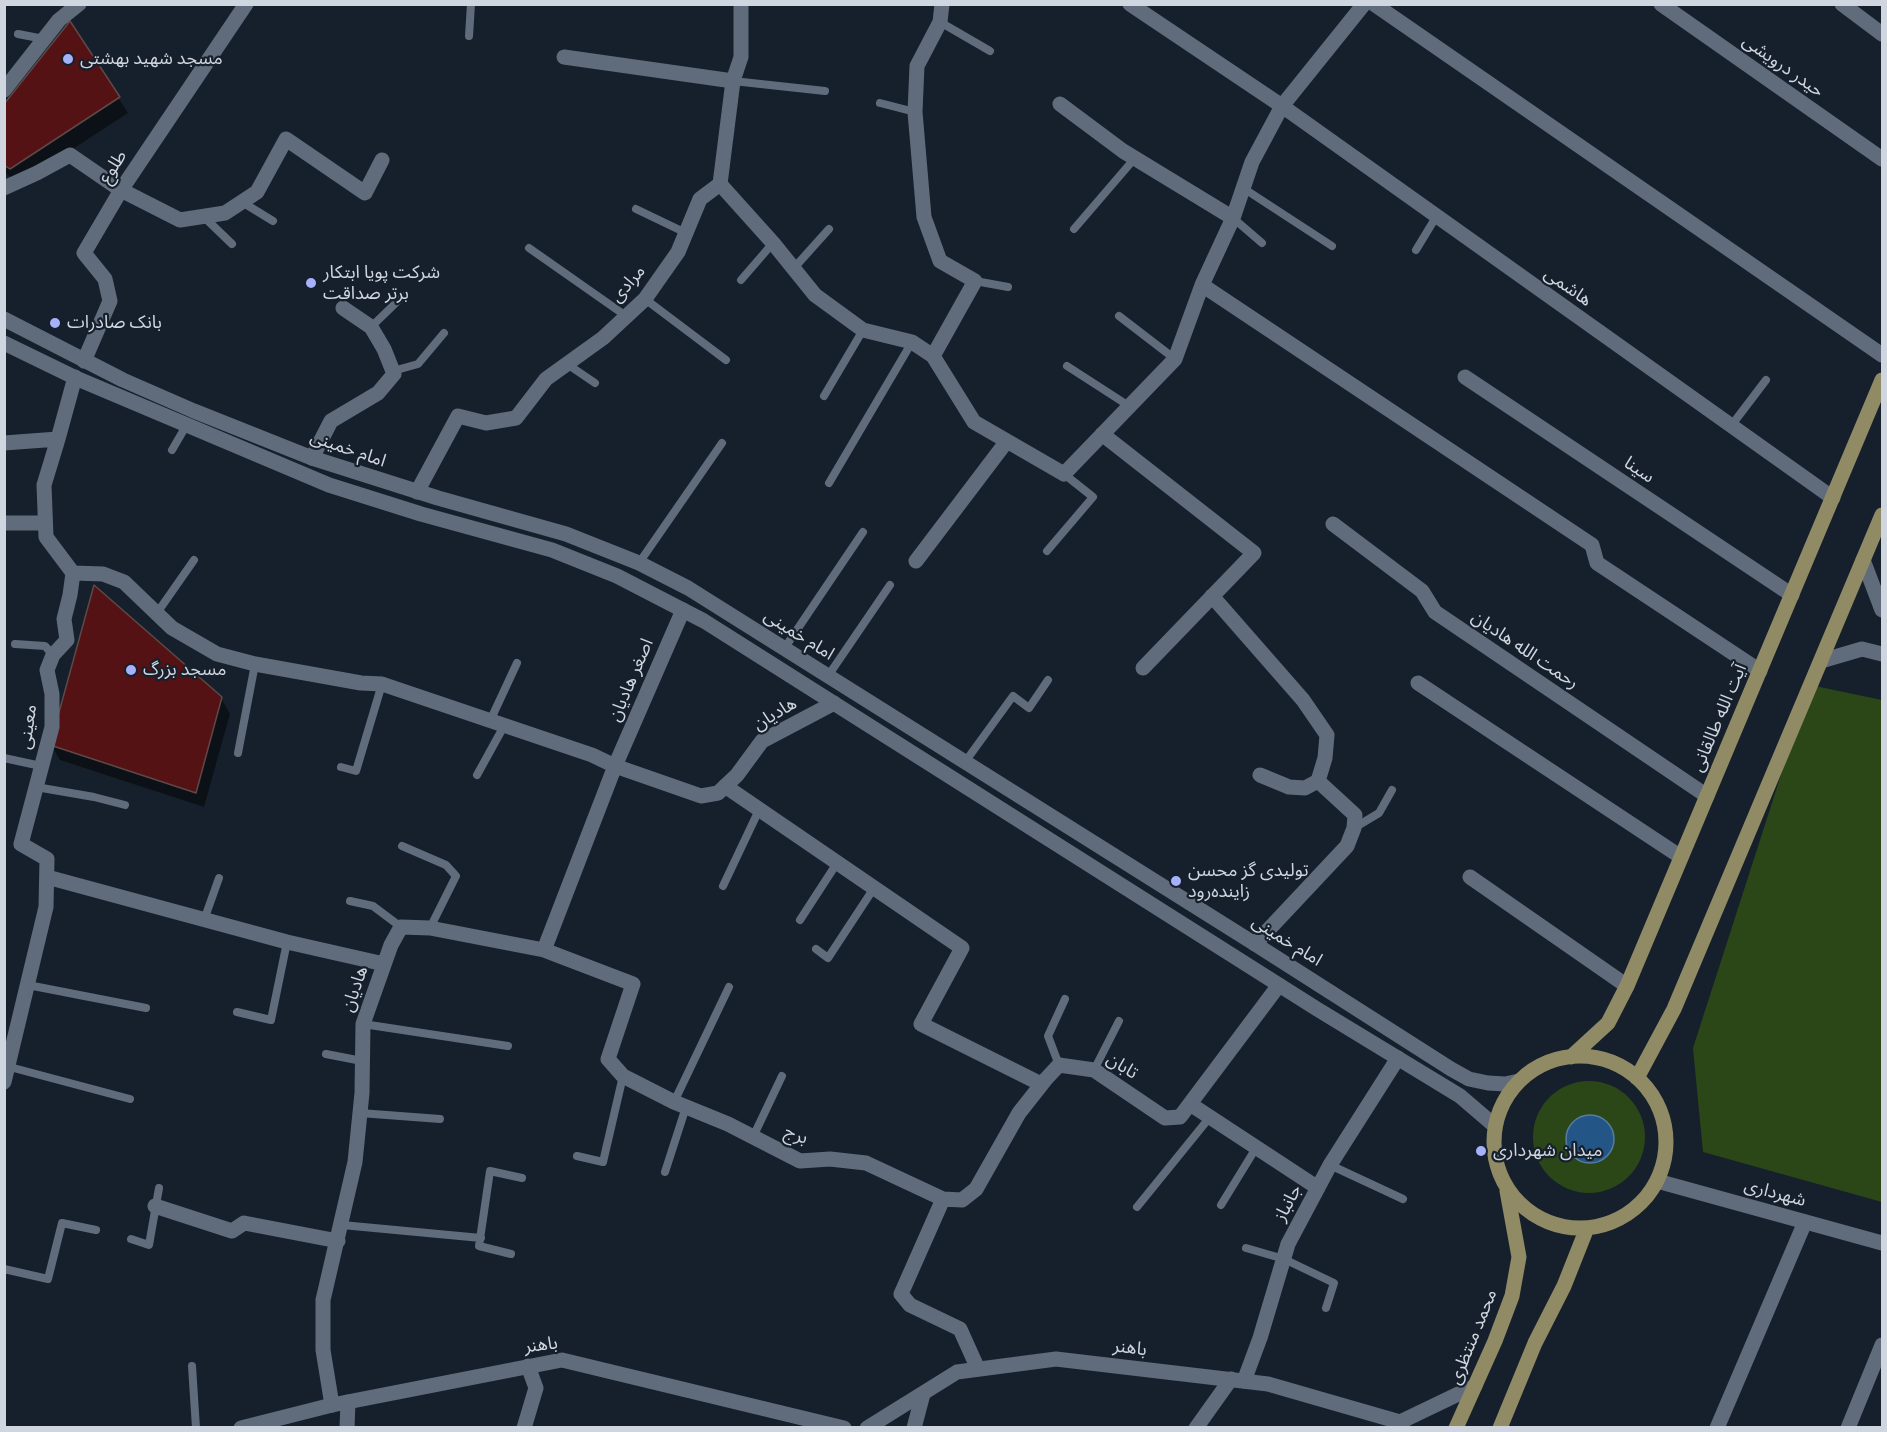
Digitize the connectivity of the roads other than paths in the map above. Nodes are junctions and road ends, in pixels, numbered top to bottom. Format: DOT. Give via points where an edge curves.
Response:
graph roads {
  1 [pos="79,4"];
  2 [pos="246,4"];
  3 [pos="471,4"];
  4 [pos="741,4"];
  5 [pos="942,4"];
  6 [pos="1130,4"];
  7 [pos="1661,4"];
  8 [pos="1842,4"];
  9 [pos="1364,6"];
  10 [pos="940,22"];
  11 [pos="18,34"];
  12 [pos="1882,34"];
  13 [pos="469,36"];
  14 [pos="44,39"];
  15 [pos="990,51"];
  16 [pos="564,57"];
  17 [pos="733,81"];
  18 [pos="4,90"];
  19 [pos="825,91"];
  20 [pos="880,103"];
  21 [pos="1060,104"];
  22 [pos="1282,106"];
  23 [pos="915,112"];
  24 [pos="1135,158"];
  25 [pos="1882,159"];
  26 [pos="382,160"];
  27 [pos="720,184"];
  28 [pos="4,188"];
  29 [pos="1243,188"];
  30 [pos="121,190"];
  31 [pos="242,202"];
  32 [pos="636,209"];
  33 [pos="203,216"];
  34 [pos="1436,217"];
  35 [pos="1233,218"];
  36 [pos="273,221"];
  37 [pos="829,229"];
  38 [pos="1074,229"];
  39 [pos="686,233"];
  40 [pos="773,243"];
  41 [pos="1262,243"];
  42 [pos="232,244"];
  43 [pos="1332,246"];
  44 [pos="529,248"];
  45 [pos="1416,250"];
  46 [pos="794,268"];
  47 [pos="741,280"];
  48 [pos="975,281"];
  49 [pos="1202,285"];
  50 [pos="1008,287"];
  51 [pos="403,296"];
  52 [pos="645,299"];
  53 [pos="343,308"];
  54 [pos="626,316"];
  55 [pos="1119,316"];
  56 [pos="4,319"];
  57 [pos="371,327"];
  58 [pos="863,330"];
  59 [pos="444,333"];
  60 [pos="912,342"];
  61 [pos="4,343"];
  62 [pos="1882,355"];
  63 [pos="933,356"];
  64 [pos="1175,359"];
  65 [pos="726,360"];
  66 [pos="84,361"];
  67 [pos="567,364"];
  68 [pos="1067,366"];
  69 [pos="393,371"];
  70 [pos="1466,376"];
  71 [pos="75,377"];
  72 [pos="1766,380"];
  73 [pos="1882,380"];
  74 [pos="596,382"];
  75 [pos="824,396"];
  76 [pos="1129,406"];
  77 [pos="186,426"];
  78 [pos="1731,426"];
  79 [pos="1102,434"];
  80 [pos="58,439"];
  81 [pos="1007,441"];
  82 [pos="4,443"];
  83 [pos="722,443"];
  84 [pos="172,450"];
  85 [pos="312,458"];
  86 [pos="1064,474"];
  87 [pos="829,483"];
  88 [pos="417,492"];
  89 [pos="1833,498"];
  90 [pos="1882,514"];
  91 [pos="4,523"];
  92 [pos="45,523"];
  93 [pos="1333,524"];
  94 [pos="863,532"];
  95 [pos="1047,551"];
  96 [pos="194,560"];
  97 [pos="1863,560"];
  98 [pos="915,561"];
  99 [pos="639,563"];
  100 [pos="73,573"];
  101 [pos="890,585"];
  102 [pos="1792,595"];
  103 [pos="1212,596"];
  104 [pos="682,610"];
  105 [pos="1882,610"];
  106 [pos="157,613"];
  107 [pos="15,644"];
  108 [pos="784,649"];
  109 [pos="1882,654"];
  110 [pos="52,655"];
  111 [pos="1821,661"];
  112 [pos="517,663"];
  113 [pos="255,664"];
  114 [pos="1143,668"];
  115 [pos="1760,671"];
  116 [pos="828,676"];
  117 [pos="1048,680"];
  118 [pos="1418,683"];
  119 [pos="382,684"];
  120 [pos="847,688"];
  121 [pos="834,703"];
  122 [pos="497,723"];
  123 [pos="238,753"];
  124 [pos="4,758"];
  125 [pos="965,762"];
  126 [pos="41,766"];
  127 [pos="615,766"];
  128 [pos="341,767"];
  129 [pos="477,775"];
  130 [pos="1260,775"];
  131 [pos="1318,781"];
  132 [pos="726,786"];
  133 [pos="36,788"];
  134 [pos="1392,790"];
  135 [pos="1707,796"];
  136 [pos="125,805"];
  137 [pos="759,810"];
  138 [pos="1354,828"];
  139 [pos="402,846"];
  140 [pos="1681,857"];
  141 [pos="837,863"];
  142 [pos="47,877"];
  143 [pos="1470,877"];
  144 [pos="219,878"];
  145 [pos="723,886"];
  146 [pos="874,888"];
  147 [pos="350,901"];
  148 [pos="204,920"];
  149 [pos="800,920"];
  150 [pos="401,927"];
  151 [pos="430,928"];
  152 [pos="287,942"];
  153 [pos="1255,944"];
  154 [pos="816,949"];
  155 [pos="544,950"];
  156 [pos="384,964"];
  157 [pos="28,985"];
  158 [pos="1279,985"];
  159 [pos="1627,986"];
  160 [pos="729,987"];
  161 [pos="1065,999"];
  162 [pos="146,1008"];
  163 [pos="237,1012"];
  164 [pos="1119,1021"];
  165 [pos="363,1024"];
  166 [pos="508,1046"];
  167 [pos="326,1054"];
  168 [pos="1571,1056"];
  169 [pos="1398,1058"];
  170 [pos="362,1061"];
  171 [pos="1059,1065"];
  172 [pos="6,1066"];
  173 [pos="1094,1070"];
  174 [pos="623,1076"];
  175 [pos="782,1076"];
  176 [pos="1636,1078"];
  177 [pos="1519,1081"];
  178 [pos="4,1082"];
  179 [pos="1041,1084"];
  180 [pos="130,1099"];
  181 [pos="1190,1104"];
  182 [pos="680,1105"];
  183 [pos="360,1113"];
  184 [pos="1210,1117"];
  185 [pos="440,1119"];
  186 [pos="1495,1126"];
  187 [pos="753,1137"];
  188 [pos="1256,1148"];
  189 [pos="577,1156"];
  190 [pos="1330,1165"];
  191 [pos="664,1172"];
  192 [pos="522,1178"];
  193 [pos="1657,1181"];
  194 [pos="159,1188"];
  195 [pos="1318,1188"];
  196 [pos="1507,1188"];
  197 [pos="943,1199"];
  198 [pos="1403,1199"];
  199 [pos="1221,1205"];
  200 [pos="155,1206"];
  201 [pos="1137,1207"];
  202 [pos="1805,1222"];
  203 [pos="1587,1228"];
  204 [pos="96,1230"];
  205 [pos="340,1233"];
  206 [pos="481,1238"];
  207 [pos="130,1239"];
  208 [pos="1882,1243"];
  209 [pos="1246,1248"];
  210 [pos="511,1254"];
  211 [pos="1284,1259"];
  212 [pos="4,1269"];
  213 [pos="1326,1308"];
  214 [pos="1882,1346"];
  215 [pos="192,1366"];
  216 [pos="528,1366"];
  217 [pos="978,1369"];
  218 [pos="1238,1380"];
  219 [pos="1475,1386"];
  220 [pos="923,1394"];
  221 [pos="348,1402"];
  222 [pos="332,1405"];
  223 [pos="1402,1425"];
  224 [pos="1500,1427"];
  225 [pos="196,1428"];
  226 [pos="241,1428"];
  227 [pos="347,1428"];
  228 [pos="524,1428"];
  229 [pos="844,1428"];
  230 [pos="867,1428"];
  231 [pos="914,1428"];
  232 [pos="1196,1428"];
  233 [pos="1456,1428"];
  234 [pos="1717,1428"];
  235 [pos="1848,1428"];
  1 -- 14 [label="street"];
  2 -- 30 [label="street, طلوع"];
  3 -- 13 [label="lane"];
  4 -- 17 [label="street" via="741,57"];
  5 -- 10 [label="street"];
  6 -- 22 [label="street, هاشمی"];
  7 -- 25 [label="street, حیدر درویشی"];
  8 -- 12 [label="street"];
  9 -- 22 [label="street"];
  9 -- 62 [label="street"];
  10 -- 15 [label="lane"];
  10 -- 23 [label="street" via="917,66"];
  11 -- 14 [label="lane"];
  14 -- 18 [label="street"];
  16 -- 17 [label="street"];
  17 -- 19 [label="lane"];
  17 -- 27 [label="street"];
  20 -- 23 [label="lane"];
  21 -- 24 [label="street"];
  22 -- 29 [label="street" via="1251,162"];
  22 -- 34 [label="street, هاشمی"];
  23 -- 48 [label="street" via="924,217 940,261"];
  24 -- 35 [label="street"];
  24 -- 38 [label="lane"];
  26 -- 31 [label="street" via="365,193 286,138 257,192"];
  27 -- 39 [label="street, مرادی" via="700,199"];
  27 -- 40 [label="street"];
  28 -- 30 [label="street" via="70,155"];
  29 -- 35 [label="street"];
  29 -- 43 [label="lane"];
  30 -- 33 [label="street" via="180,220"];
  30 -- 66 [label="street, طلوع" via="84,253 105,279 110,300"];
  31 -- 33 [label="street" via="225,213"];
  31 -- 36 [label="lane"];
  32 -- 39 [label="lane"];
  33 -- 42 [label="lane"];
  34 -- 45 [label="lane"];
  34 -- 78 [label="street, هاشمی"];
  35 -- 41 [label="lane"];
  35 -- 49 [label="street"];
  37 -- 46 [label="lane"];
  39 -- 52 [label="street, مرادی" via="678,252"];
  40 -- 46 [label="street"];
  40 -- 47 [label="lane"];
  44 -- 54 [label="lane"];
  46 -- 58 [label="street" via="815,295"];
  48 -- 50 [label="lane"];
  48 -- 63 [label="street"];
  49 -- 64 [label="street"];
  49 -- 115 [label="street" via="1592,545 1597,563"];
  51 -- 57 [label="lane"];
  52 -- 54 [label="street, مرادی"];
  52 -- 65 [label="lane"];
  53 -- 57 [label="street"];
  54 -- 67 [label="street, مرادی"];
  55 -- 64 [label="lane"];
  56 -- 66 [label="street, امام خمینی"];
  57 -- 69 [label="street"];
  58 -- 60 [label="street"];
  58 -- 75 [label="lane"];
  59 -- 69 [label="lane" via="418,364"];
  60 -- 63 [label="street"];
  60 -- 87 [label="lane"];
  61 -- 71 [label="street"];
  63 -- 81 [label="street" via="974,422"];
  64 -- 76 [label="street"];
  66 -- 71 [label="street"];
  66 -- 85 [label="street, امام خمینی"];
  67 -- 74 [label="lane"];
  67 -- 88 [label="street, مرادی" via="546,379 516,418 486,423 458,416"];
  68 -- 76 [label="lane"];
  69 -- 85 [label="street" via="378,393 331,421"];
  70 -- 102 [label="street, سینا"];
  71 -- 77 [label="street"];
  71 -- 80 [label="street"];
  72 -- 78 [label="lane"];
  73 -- 89 [label="main road, آیت الله طالقانی"];
  76 -- 79 [label="street"];
  77 -- 84 [label="lane"];
  77 -- 104 [label="street" via="329,485 552,550 617,576"];
  78 -- 89 [label="street, هاشمی"];
  79 -- 86 [label="street"];
  79 -- 103 [label="street" via="1254,553"];
  80 -- 82 [label="street"];
  80 -- 92 [label="street" via="44,485"];
  81 -- 86 [label="street"];
  81 -- 98 [label="street"];
  83 -- 99 [label="lane"];
  85 -- 88 [label="street, امام خمینی"];
  86 -- 95 [label="lane" via="1093,497"];
  88 -- 99 [label="street, امام خمینی" via="566,534"];
  89 -- 102 [label="main road, آیت الله طالقانی"];
  90 -- 97 [label="main road"];
  91 -- 92 [label="street"];
  92 -- 100 [label="street" via="46,537"];
  93 -- 135 [label="street, رحمت الله هادیان" via="1422,591 1435,612"];
  94 -- 108 [label="lane"];
  96 -- 106 [label="lane"];
  97 -- 105 [label="street"];
  97 -- 111 [label="main road"];
  99 -- 108 [label="street, امام خمینی" via="688,588"];
  100 -- 106 [label="street" via="103,574 124,582"];
  100 -- 110 [label="street, معینی" via="64,619 67,640"];
  101 -- 116 [label="lane"];
  102 -- 115 [label="main road, آیت الله طالقانی"];
  103 -- 114 [label="street"];
  103 -- 131 [label="street" via="1303,700 1327,735"];
  104 -- 121 [label="street"];
  104 -- 127 [label="street, اصغر هادیان"];
  106 -- 113 [label="street" via="172,628 217,654"];
  107 -- 110 [label="lane" via="45,646"];
  108 -- 116 [label="street, امام خمینی"];
  109 -- 111 [label="street" via="1862,649"];
  110 -- 126 [label="street, معینی" via="47,670 52,727"];
  111 -- 176 [label="main road" via="1674,1009"];
  112 -- 122 [label="lane"];
  113 -- 119 [label="street"];
  113 -- 123 [label="lane"];
  115 -- 135 [label="main road, آیت الله طالقانی"];
  116 -- 120 [label="street, امام خمینی"];
  117 -- 125 [label="lane" via="1029,708 1013,696"];
  118 -- 140 [label="street"];
  119 -- 122 [label="street"];
  119 -- 128 [label="lane" via="356,771"];
  120 -- 121 [label="street"];
  120 -- 125 [label="street, امام خمینی"];
  121 -- 132 [label="street, هادیان" via="762,741"];
  121 -- 158 [label="street"];
  122 -- 127 [label="street"];
  122 -- 129 [label="lane"];
  124 -- 126 [label="lane"];
  125 -- 153 [label="street, امام خمینی"];
  126 -- 133 [label="street, معینی"];
  127 -- 132 [label="street" via="701,796 718,793"];
  127 -- 155 [label="street"];
  130 -- 131 [label="street" via="1289,787 1305,788"];
  131 -- 138 [label="street" via="1355,815"];
  132 -- 137 [label="street"];
  133 -- 136 [label="lane"];
  133 -- 142 [label="street, معینی" via="21,844 47,860"];
  134 -- 138 [label="lane" via="1379,813"];
  135 -- 140 [label="main road, آیت الله طالقانی"];
  137 -- 141 [label="street"];
  137 -- 145 [label="lane"];
  138 -- 153 [label="street" via="1347,846"];
  139 -- 151 [label="lane" via="446,866 456,876"];
  140 -- 159 [label="main road, آیت الله طالقانی"];
  141 -- 146 [label="street"];
  141 -- 149 [label="lane"];
  142 -- 148 [label="street"];
  142 -- 157 [label="street, معینی" via="46,907"];
  143 -- 159 [label="street"];
  144 -- 148 [label="lane"];
  146 -- 154 [label="lane" via="828,958"];
  146 -- 179 [label="street" via="962,948 921,1024"];
  147 -- 150 [label="lane" via="373,906"];
  148 -- 152 [label="street"];
  150 -- 151 [label="street"];
  150 -- 156 [label="street, هادیان"];
  151 -- 155 [label="street"];
  152 -- 156 [label="street"];
  152 -- 163 [label="lane" via="271,1020"];
  153 -- 177 [label="street, امام خمینی" via="1451,1070 1488,1083"];
  155 -- 174 [label="street" via="633,984 609,1059"];
  156 -- 165 [label="street, هادیان"];
  157 -- 162 [label="lane"];
  157 -- 172 [label="street, معینی"];
  158 -- 169 [label="street"];
  158 -- 181 [label="street, تابان"];
  159 -- 168 [label="main road, آیت الله طالقانی" via="1608,1023"];
  160 -- 182 [label="lane"];
  161 -- 171 [label="lane" via="1047,1036"];
  164 -- 173 [label="lane"];
  165 -- 166 [label="lane"];
  165 -- 170 [label="street, هادیان"];
  167 -- 170 [label="lane"];
  168 -- 176 [label="main road" via="1595,1057"];
  168 -- 177 [label="main road" via="1550,1061"];
  169 -- 186 [label="street" via="1460,1096"];
  169 -- 190 [label="street, جانباز"];
  170 -- 183 [label="street, هادیان"];
  171 -- 173 [label="street, تابان"];
  171 -- 179 [label="street"];
  172 -- 178 [label="street, معینی"];
  172 -- 180 [label="lane"];
  173 -- 181 [label="street, تابان" via="1165,1118 1180,1117"];
  174 -- 182 [label="street, برج"];
  174 -- 189 [label="lane" via="603,1162"];
  175 -- 187 [label="lane"];
  176 -- 193 [label="main road" via="1652,1095 1662,1115 1666,1137"];
  177 -- 186 [label="main road" via="1502,1105"];
  179 -- 197 [label="street" via="1019,1113 976,1189 962,1200"];
  181 -- 184 [label="street"];
  182 -- 187 [label="street, برج"];
  182 -- 191 [label="lane"];
  183 -- 185 [label="lane"];
  183 -- 205 [label="street, هادیان" via="356,1162"];
  184 -- 188 [label="street"];
  184 -- 201 [label="lane"];
  186 -- 196 [label="main road" via="1497,1169"];
  187 -- 197 [label="street, برج" via="800,1161 866,1163"];
  188 -- 195 [label="street"];
  188 -- 199 [label="lane"];
  190 -- 195 [label="street, جانباز"];
  190 -- 198 [label="lane"];
  192 -- 206 [label="lane" via="490,1171"];
  193 -- 202 [label="street, شهرداری"];
  193 -- 203 [label="main road" via="1640,1204 1616,1221"];
  194 -- 200 [label="lane"];
  195 -- 211 [label="street, جانباز"];
  196 -- 203 [label="main road" via="1541,1220"];
  196 -- 219 [label="main road, محمد منتظری" via="1519,1257 1512,1296"];
  197 -- 217 [label="street" via="901,1294 910,1305 960,1329"];
  200 -- 205 [label="street" via="232,1231 244,1223"];
  200 -- 207 [label="lane" via="149,1245"];
  202 -- 208 [label="street, شهرداری"];
  202 -- 234 [label="street"];
  203 -- 224 [label="main road"];
  204 -- 212 [label="lane" via="62,1223 48,1279"];
  205 -- 206 [label="lane"];
  205 -- 222 [label="street, هادیان" via="323,1300 324,1350"];
  206 -- 210 [label="lane" via="479,1246"];
  209 -- 211 [label="lane"];
  211 -- 213 [label="lane" via="1334,1283"];
  211 -- 218 [label="street, جانباز" via="1260,1338"];
  214 -- 235 [label="street"];
  215 -- 225 [label="lane"];
  216 -- 221 [label="street, باهنر"];
  216 -- 228 [label="street" via="536,1388"];
  216 -- 229 [label="street, باهنر" via="562,1360"];
  217 -- 218 [label="street, باهنر" via="1056,1359"];
  217 -- 220 [label="street, باهنر" via="957,1372"];
  218 -- 223 [label="street, باهنر" via="1268,1384"];
  218 -- 232 [label="street, جانباز"];
  219 -- 223 [label="street"];
  219 -- 233 [label="main road, محمد منتظری"];
  220 -- 230 [label="street, باهنر"];
  220 -- 231 [label="street"];
  221 -- 222 [label="street, باهنر"];
  221 -- 227 [label="street"];
  222 -- 226 [label="street, باهنر"];
}
